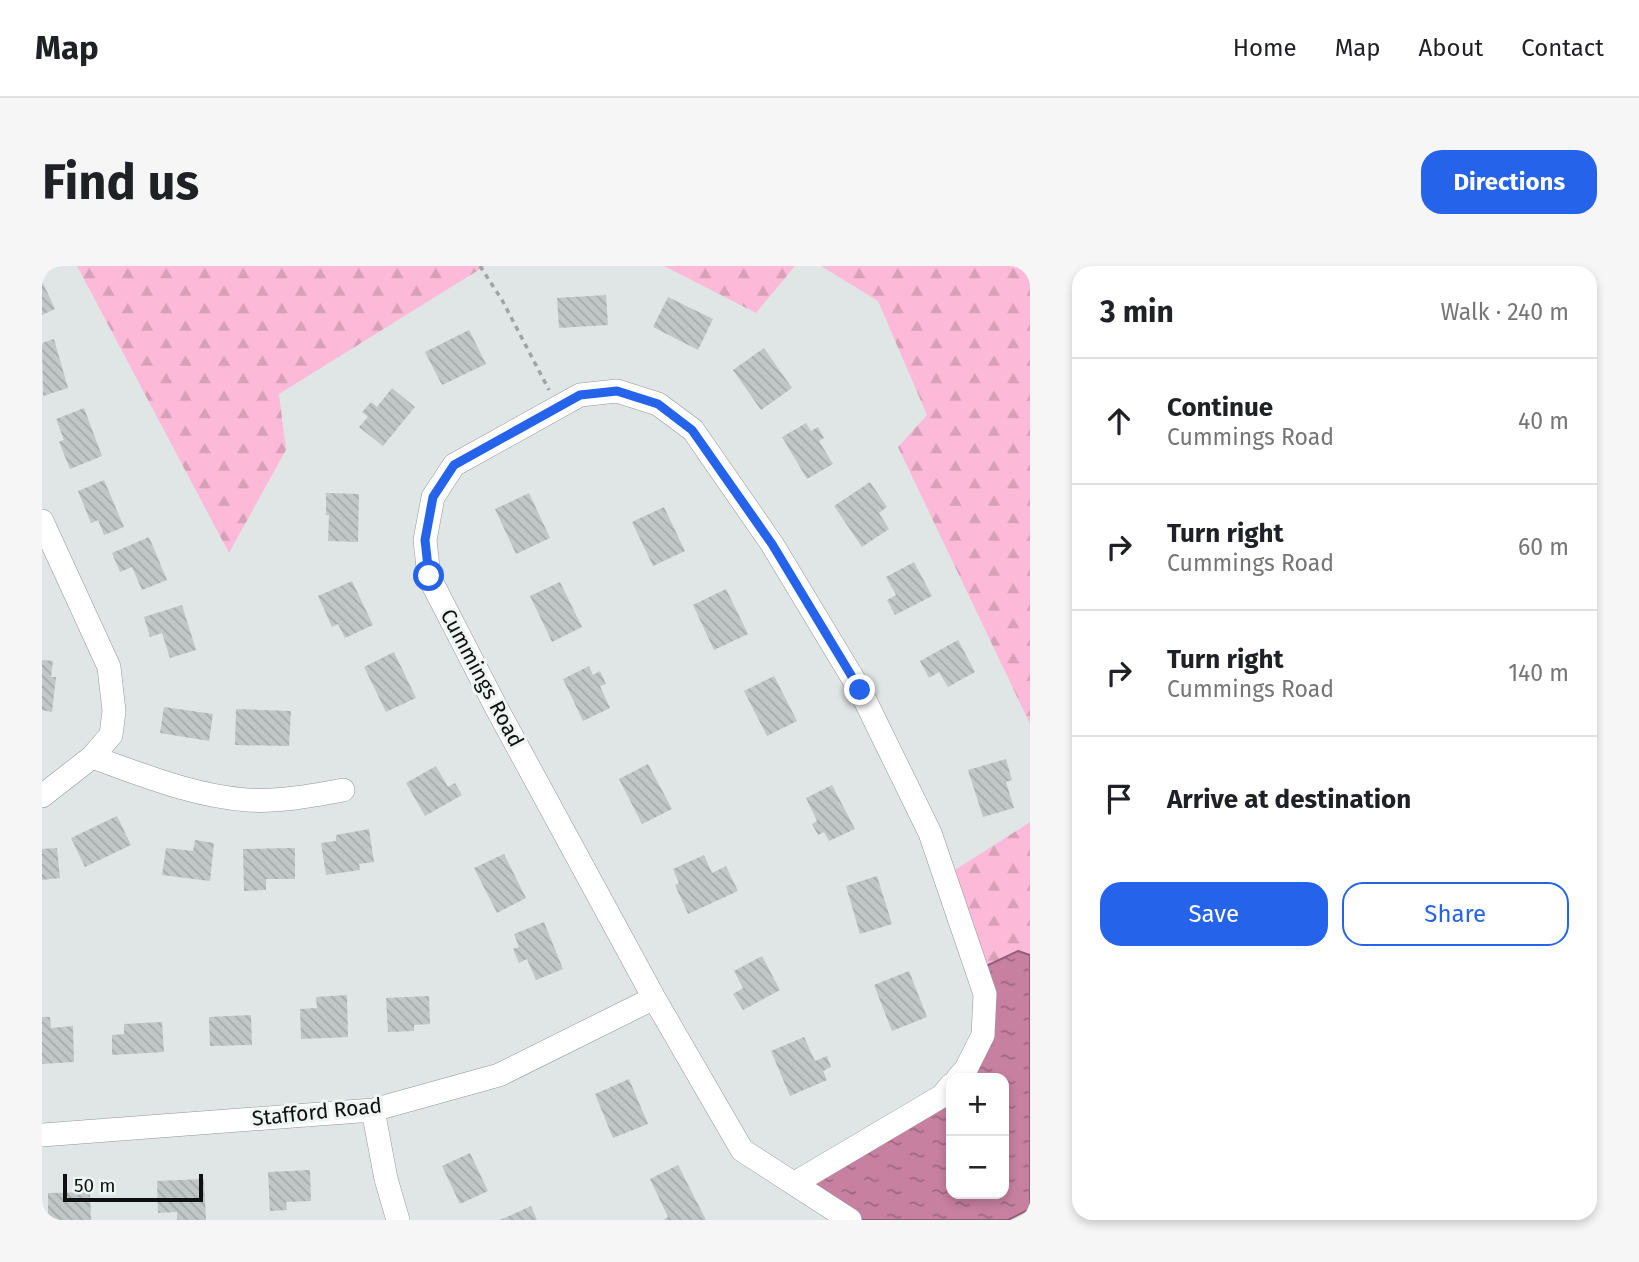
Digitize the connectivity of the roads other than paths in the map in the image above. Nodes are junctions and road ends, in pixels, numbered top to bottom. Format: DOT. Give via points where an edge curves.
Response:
graph roads {
  1 [pos="42,521"];
  2 [pos="93,757"];
  3 [pos="343,790"];
  4 [pos="42,796"];
  5 [pos="654,998"];
  6 [pos="962,1073"];
  7 [pos="946,1091"];
  8 [pos="373,1110"];
  9 [pos="42,1135"];
  10 [pos="795,1183"];
  11 [pos="398,1220"];
  12 [pos="850,1220"];
  1 -- 2 [label="street" via="109,667 114,711 111,735"];
  2 -- 3 [label="street" via="178,788 247,800 295,799"];
  2 -- 4 [label="street"];
  5 -- 6 [label="street, Cummings Road" via="429,576 425,540 433,497 454,465 580,395 617,391 658,404 692,430 772,544 860,690 930,833 985,994 983,1035"];
  5 -- 8 [label="street, Stafford Road" via="499,1075"];
  5 -- 10 [label="street, Cummings Road" via="741,1150"];
  7 -- 10 [label="street"];
  8 -- 9 [label="street, Stafford Road"];
  8 -- 11 [label="street"];
  10 -- 12 [label="street, Cummings Road"];
}
